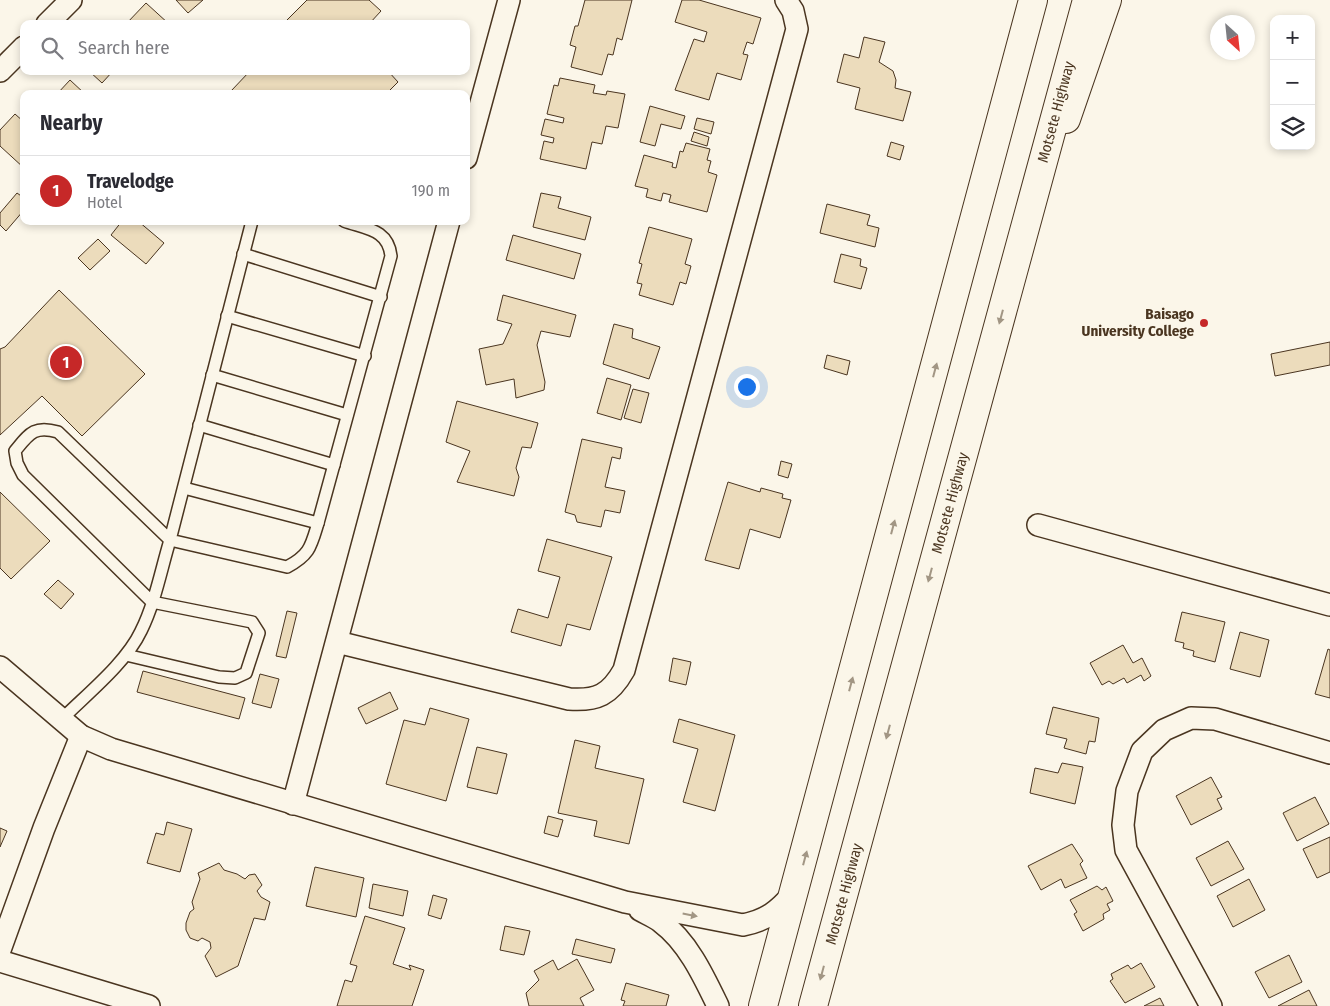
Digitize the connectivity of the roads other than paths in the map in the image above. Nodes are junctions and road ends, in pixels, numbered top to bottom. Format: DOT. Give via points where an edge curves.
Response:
graph roads {
  1 [pos="71,0"];
  2 [pos="509,0"];
  3 [pos="786,0"];
  4 [pos="1033,0"];
  5 [pos="1087,0"];
  6 [pos="1107,0"];
  7 [pos="51,20"];
  8 [pos="20,52"];
  9 [pos="0,71"];
  10 [pos="470,143"];
  11 [pos="251,225"];
  12 [pos="355,225"];
  13 [pos="448,225"];
  14 [pos="244,254"];
  15 [pos="1008,292"];
  16 [pos="381,297"];
  17 [pos="227,316"];
  18 [pos="365,356"];
  19 [pos="212,376"];
  20 [pos="347,415"];
  21 [pos="199,425"];
  22 [pos="334,465"];
  23 [pos="184,488"];
  24 [pos="318,523"];
  25 [pos="1038,525"];
  26 [pos="170,540"];
  27 [pos="152,602"];
  28 [pos="1330,605"];
  29 [pos="337,642"];
  30 [pos="126,655"];
  31 [pos="0,667"];
  32 [pos="62,719"];
  33 [pos="81,736"];
  34 [pos="1330,752"];
  35 [pos="293,804"];
  36 [pos="796,890"];
  37 [pos="625,902"];
  38 [pos="0,950"];
  39 [pos="0,961"];
  40 [pos="149,1006"];
  41 [pos="718,1006"];
  42 [pos="763,1006"];
  43 [pos="813,1006"];
  44 [pos="1211,1006"];
  1 -- 7 [label="street"];
  2 -- 10 [label="street"];
  3 -- 29 [label="street" via="793,11 797,29 627,660 615,685 602,695 587,700 569,699"];
  36 -- 4 [label="main road, one-way"];
  5 -- 15 [label="main road, Motsete Highway"];
  6 -- 15 [label="main road"];
  8 -- 9 [label="street"];
  11 -- 14 [label="lane"];
  12 -- 16 [label="lane" via="381,234 390,244 391,256"];
  13 -- 29 [label="street"];
  14 -- 16 [label="lane"];
  14 -- 17 [label="lane"];
  15 -- 43 [label="main road, Motsete Highway, one-way"];
  16 -- 18 [label="lane"];
  17 -- 18 [label="lane"];
  17 -- 19 [label="lane"];
  18 -- 20 [label="lane"];
  19 -- 20 [label="lane"];
  19 -- 21 [label="lane"];
  20 -- 22 [label="lane"];
  21 -- 22 [label="lane"];
  21 -- 23 [label="lane"];
  22 -- 24 [label="lane"];
  23 -- 24 [label="lane"];
  23 -- 26 [label="lane"];
  24 -- 26 [label="lane" via="309,552 287,567"];
  25 -- 28 [label="street"];
  26 -- 27 [label="lane"];
  26 -- 27 [label="lane" via="58,432 46,428 30,433 15,451 22,475"];
  27 -- 30 [label="lane" via="141,632"];
  27 -- 30 [label="lane" via="252,622 259,632 246,673 235,678 219,677"];
  29 -- 35 [label="street"];
  30 -- 32 [label="lane"];
  31 -- 32 [label="street"];
  32 -- 33 [label="street"];
  33 -- 35 [label="street" via="111,749"];
  33 -- 38 [label="street"];
  34 -- 44 [label="street" via="1215,719 1191,718 1164,730 1142,751 1127,791 1123,825 1126,850"];
  35 -- 37 [label="street"];
  37 -- 36 [label="street, one-way" via="743,925 761,922 776,913"];
  36 -- 42 [label="main road"];
  37 -- 41 [label="street" via="662,922 704,976"];
  39 -- 40 [label="street"];
}
